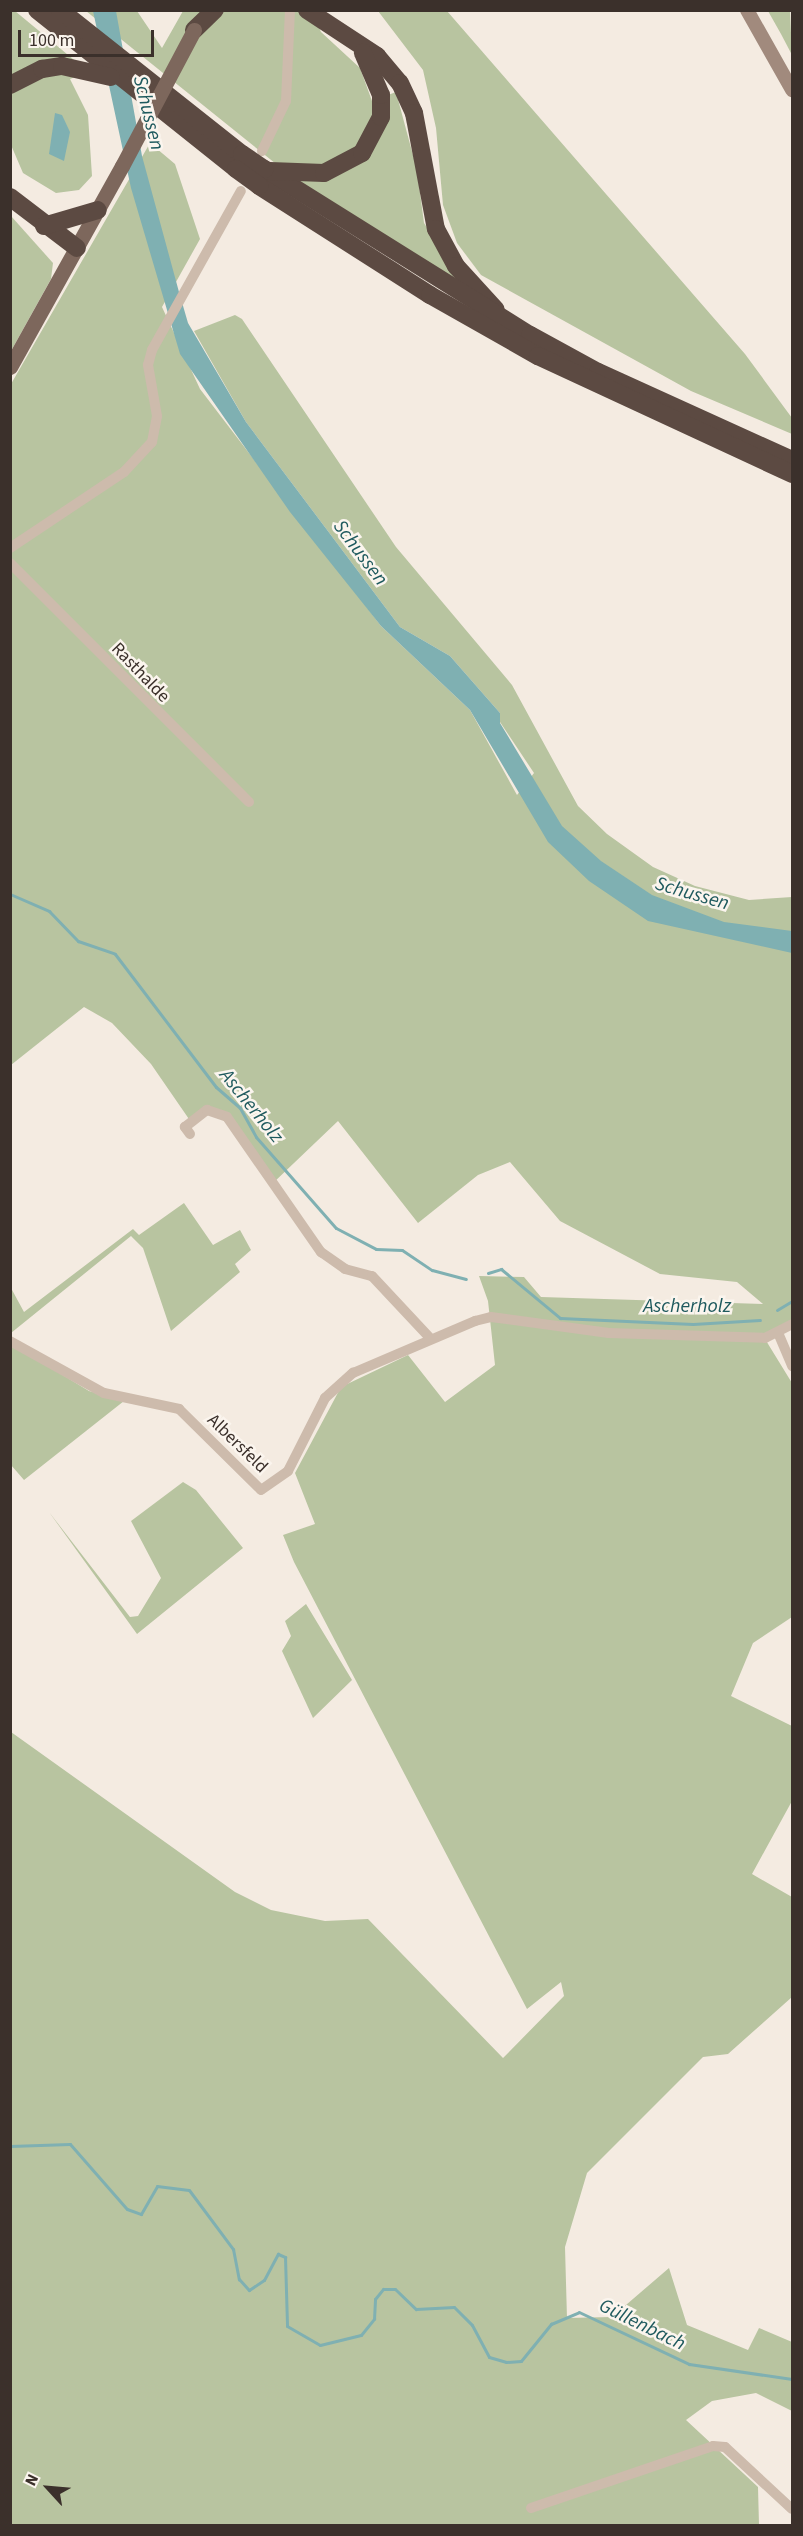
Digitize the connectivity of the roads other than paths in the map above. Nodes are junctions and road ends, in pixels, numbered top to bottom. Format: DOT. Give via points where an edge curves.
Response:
graph roads {
  1 [pos="36,10"];
  2 [pos="204,10"];
  3 [pos="215,10"];
  4 [pos="290,10"];
  5 [pos="306,10"];
  6 [pos="747,10"];
  7 [pos="66,16"];
  8 [pos="194,30"];
  9 [pos="352,40"];
  10 [pos="120,80"];
  11 [pos="10,85"];
  12 [pos="792,90"];
  13 [pos="239,162"];
  14 [pos="262,169"];
  15 [pos="241,191"];
  16 [pos="10,198"];
  17 [pos="98,210"];
  18 [pos="44,226"];
  19 [pos="77,248"];
  20 [pos="488,314"];
  21 [pos="502,327"];
  22 [pos="10,367"];
  23 [pos="792,460"];
  24 [pos="792,474"];
  25 [pos="10,548"];
  26 [pos="10,563"];
  27 [pos="249,802"];
  28 [pos="190,1134"];
  29 [pos="792,1324"];
  30 [pos="779,1335"];
  31 [pos="429,1337"];
  32 [pos="10,1341"];
  33 [pos="792,1366"];
  34 [pos="531,2508"];
  35 [pos="792,2509"];
  1 -- 10 [label="highway"];
  2 -- 8 [label="main road"];
  3 -- 8 [label="highway"];
  4 -- 14 [label="street" via="286,101"];
  5 -- 9 [label="highway"];
  6 -- 12 [label="street"];
  7 -- 13 [label="highway"];
  8 -- 17 [label="main road, bridge"];
  9 -- 14 [label="highway" via="378,77 381,95 372,138 343,166 303,174"];
  9 -- 20 [label="highway" via="377,56 400,83 414,113 436,229"];
  10 -- 11 [label="highway" via="85,69 42,69"];
  10 -- 13 [label="highway"];
  13 -- 14 [label="highway, bridge"];
  14 -- 20 [label="highway"];
  15 -- 25 [label="street" via="156,342 148,365 157,416 152,442 124,472"];
  16 -- 18 [label="highway"];
  17 -- 18 [label="highway"];
  17 -- 19 [label="main road"];
  18 -- 19 [label="highway"];
  19 -- 22 [label="main road"];
  20 -- 21 [label="highway"];
  21 -- 23 [label="highway"];
  21 -- 24 [label="highway" via="649,411"];
  26 -- 27 [label="street, Rasthalde"];
  28 -- 31 [label="street" via="185,1127 207,1110 227,1117 321,1252 345,1269 372,1276"];
  29 -- 30 [label="street"];
  30 -- 31 [label="street, Albersfeld" via="609,1333 491,1317"];
  30 -- 33 [label="street"];
  31 -- 32 [label="street, Albersfeld" via="353,1373 325,1398 297,1458 261,1490 179,1409 104,1393"];
  34 -- 35 [label="street" via="699,2447 725,2447"];
}
